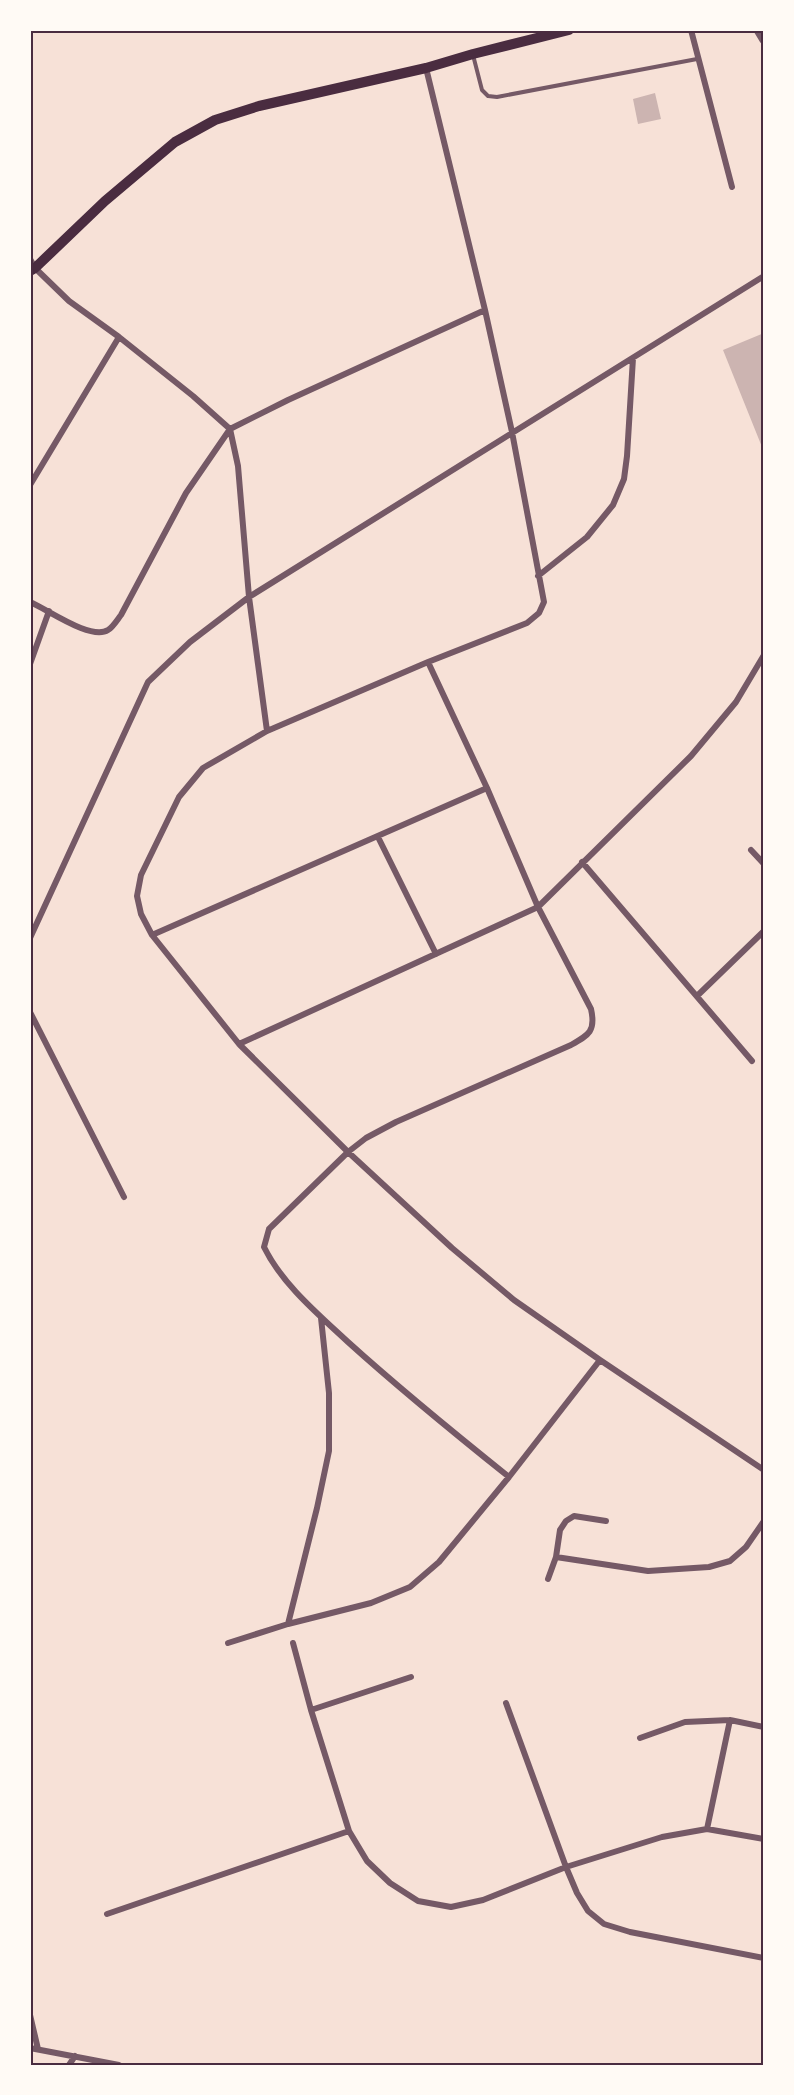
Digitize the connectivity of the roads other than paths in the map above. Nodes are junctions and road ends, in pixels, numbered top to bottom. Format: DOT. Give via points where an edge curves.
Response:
graph roads {
  1 [pos="569,30"];
  2 [pos="691,30"];
  3 [pos="758,30"];
  4 [pos="764,40"];
  5 [pos="473,54"];
  6 [pos="697,59"];
  7 [pos="426,68"];
  8 [pos="732,187"];
  9 [pos="32,266"];
  10 [pos="764,276"];
  11 [pos="485,310"];
  12 [pos="119,337"];
  13 [pos="633,358"];
  14 [pos="230,429"];
  15 [pos="512,432"];
  16 [pos="30,485"];
  17 [pos="538,576"];
  18 [pos="249,597"];
  19 [pos="30,602"];
  20 [pos="50,611"];
  21 [pos="764,655"];
  22 [pos="428,662"];
  23 [pos="30,664"];
  24 [pos="267,731"];
  25 [pos="487,788"];
  26 [pos="378,837"];
  27 [pos="751,850"];
  28 [pos="582,862"];
  29 [pos="764,864"];
  30 [pos="538,907"];
  31 [pos="764,931"];
  32 [pos="152,935"];
  33 [pos="30,938"];
  34 [pos="436,954"];
  35 [pos="697,996"];
  36 [pos="31,1014"];
  37 [pos="239,1044"];
  38 [pos="752,1061"];
  39 [pos="348,1152"];
  40 [pos="124,1197"];
  41 [pos="321,1317"];
  42 [pos="600,1360"];
  43 [pos="764,1470"];
  44 [pos="508,1477"];
  45 [pos="606,1521"];
  46 [pos="764,1521"];
  47 [pos="556,1557"];
  48 [pos="548,1579"];
  49 [pos="288,1624"];
  50 [pos="228,1643"];
  51 [pos="293,1643"];
  52 [pos="411,1677"];
  53 [pos="506,1703"];
  54 [pos="311,1710"];
  55 [pos="730,1720"];
  56 [pos="764,1727"];
  57 [pos="640,1738"];
  58 [pos="707,1828"];
  59 [pos="349,1832"];
  60 [pos="764,1839"];
  61 [pos="566,1867"];
  62 [pos="107,1914"];
  63 [pos="764,1958"];
  64 [pos="30,2015"];
  65 [pos="30,2048"];
  66 [pos="38,2049"];
  67 [pos="75,2056"];
  68 [pos="69,2065"];
  69 [pos="119,2065"];
  1 -- 5 [label="main road"];
  2 -- 6 [label="street"];
  3 -- 4 [label="street"];
  5 -- 6 [label="lane" via="482,90 497,97"];
  5 -- 7 [label="main road"];
  6 -- 8 [label="street"];
  7 -- 9 [label="main road" via="259,106 215,120 175,142"];
  7 -- 11 [label="street"];
  9 -- 12 [label="street" via="69,302"];
  10 -- 13 [label="street"];
  11 -- 14 [label="street"];
  11 -- 15 [label="street"];
  12 -- 14 [label="street"];
  12 -- 16 [label="street"];
  13 -- 15 [label="street"];
  13 -- 17 [label="street" via="624,479 613,505 587,537"];
  14 -- 18 [label="street" via="238,466"];
  14 -- 20 [label="street" via="186,493 120,615 108,630 97,633 81,629"];
  15 -- 17 [label="street"];
  15 -- 18 [label="street"];
  17 -- 22 [label="street" via="544,602 539,613 527,623"];
  18 -- 24 [label="street"];
  18 -- 33 [label="street" via="190,642 148,682"];
  19 -- 20 [label="street"];
  20 -- 23 [label="street"];
  21 -- 28 [label="street" via="736,702 691,756"];
  22 -- 24 [label="street"];
  22 -- 25 [label="street"];
  24 -- 32 [label="street" via="203,768 179,797 141,875 137,896"];
  25 -- 26 [label="street"];
  25 -- 30 [label="street"];
  26 -- 32 [label="street"];
  26 -- 34 [label="street"];
  27 -- 29 [label="street"];
  28 -- 30 [label="street"];
  28 -- 35 [label="street"];
  30 -- 34 [label="street"];
  30 -- 39 [label="street" via="591,1009 592,1029 571,1045 396,1122"];
  31 -- 35 [label="street"];
  32 -- 37 [label="street"];
  34 -- 37 [label="street"];
  35 -- 38 [label="street"];
  36 -- 40 [label="street"];
  37 -- 39 [label="street"];
  39 -- 41 [label="street" via="269,1229 264,1247 273,1265"];
  39 -- 42 [label="street" via="514,1300"];
  41 -- 44 [label="street" via="404,1392"];
  41 -- 49 [label="street" via="329,1451"];
  42 -- 43 [label="street"];
  42 -- 44 [label="street"];
  44 -- 49 [label="street" via="439,1562 410,1587 370,1603"];
  45 -- 47 [label="street" via="574,1516 566,1521 560,1530"];
  46 -- 47 [label="street" via="746,1547 730,1561 710,1567 648,1571"];
  47 -- 48 [label="street"];
  49 -- 50 [label="street"];
  51 -- 54 [label="street"];
  52 -- 54 [label="street"];
  53 -- 61 [label="street"];
  54 -- 59 [label="street"];
  55 -- 56 [label="street"];
  55 -- 57 [label="street" via="685,1722"];
  55 -- 58 [label="street"];
  58 -- 60 [label="street"];
  58 -- 61 [label="street" via="662,1837"];
  59 -- 61 [label="street" via="367,1861 390,1883 418,1901 451,1907 483,1900"];
  59 -- 62 [label="street"];
  61 -- 63 [label="street" via="588,1911 604,1924"];
  64 -- 66 [label="street"];
  65 -- 66 [label="street"];
  66 -- 67 [label="street"];
  67 -- 68 [label="street"];
  67 -- 69 [label="street"];
}
